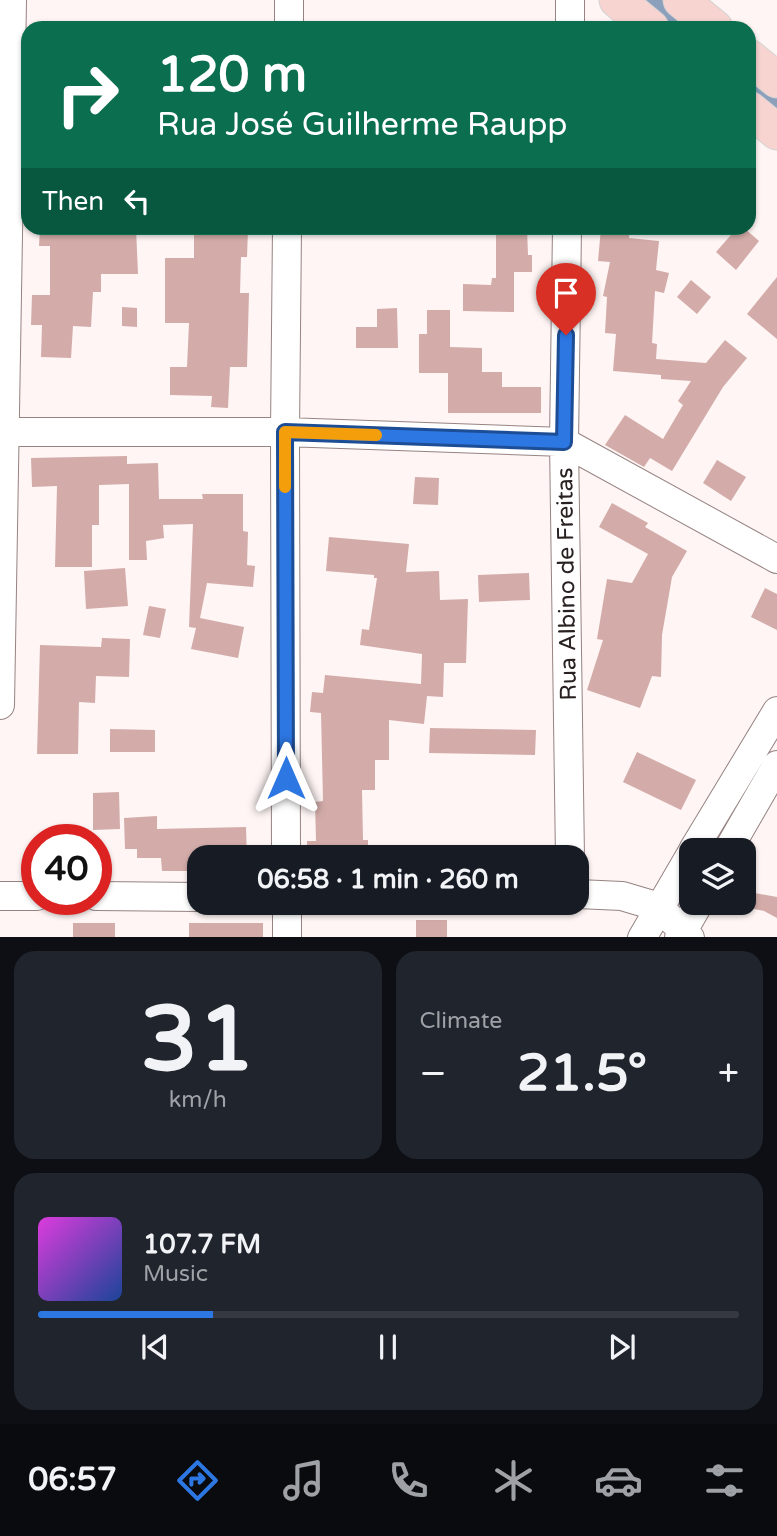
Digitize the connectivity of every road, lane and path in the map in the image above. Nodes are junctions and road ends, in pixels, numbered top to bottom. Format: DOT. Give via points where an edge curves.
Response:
graph roads {
  1 [pos="12,0"];
  2 [pos="289,0"];
  3 [pos="570,0"];
  4 [pos="617,0"];
  5 [pos="681,0"];
  6 [pos="289,21"];
  7 [pos="570,21"];
  8 [pos="642,21"];
  9 [pos="706,21"];
  10 [pos="756,63"];
  11 [pos="777,80"];
  12 [pos="756,115"];
  13 [pos="777,132"];
  14 [pos="287,235"];
  15 [pos="567,235"];
  16 [pos="3,432"];
  17 [pos="285,432"];
  18 [pos="564,442"];
  19 [pos="777,559"];
  20 [pos="0,705"];
  21 [pos="777,711"];
  22 [pos="777,765"];
  23 [pos="700,838"];
  24 [pos="735,838"];
  25 [pos="286,845"];
  26 [pos="570,845"];
  27 [pos="679,874"];
  28 [pos="589,894"];
  29 [pos="0,896"];
  30 [pos="21,896"];
  31 [pos="112,896"];
  32 [pos="187,897"];
  33 [pos="659,907"];
  34 [pos="287,915"];
  35 [pos="693,915"];
  36 [pos="684,935"];
  37 [pos="286,937"];
  38 [pos="642,937"];
  1 -- 16 [label="street"];
  2 -- 6 [label="street"];
  3 -- 7 [label="street"];
  4 -- 8 [label="main road"];
  5 -- 9 [label="main road"];
  10 -- 11 [label="main road"];
  12 -- 13 [label="main road"];
  14 -- 17 [label="street"];
  15 -- 18 [label="street, Rua Albino de Freitas"];
  16 -- 17 [label="street"];
  16 -- 20 [label="street"];
  17 -- 18 [label="street"];
  17 -- 25 [label="street"];
  18 -- 19 [label="street"];
  18 -- 26 [label="street, Rua Albino de Freitas"];
  21 -- 23 [label="street"];
  22 -- 24 [label="street"];
  27 -- 33 [label="street"];
  28 -- 33 [label="street" via="622,895"];
  29 -- 30 [label="street"];
  31 -- 32 [label="street"];
  33 -- 36 [label="street"];
  33 -- 38 [label="street"];
  34 -- 37 [label="street"];
  35 -- 36 [label="street"];
}
